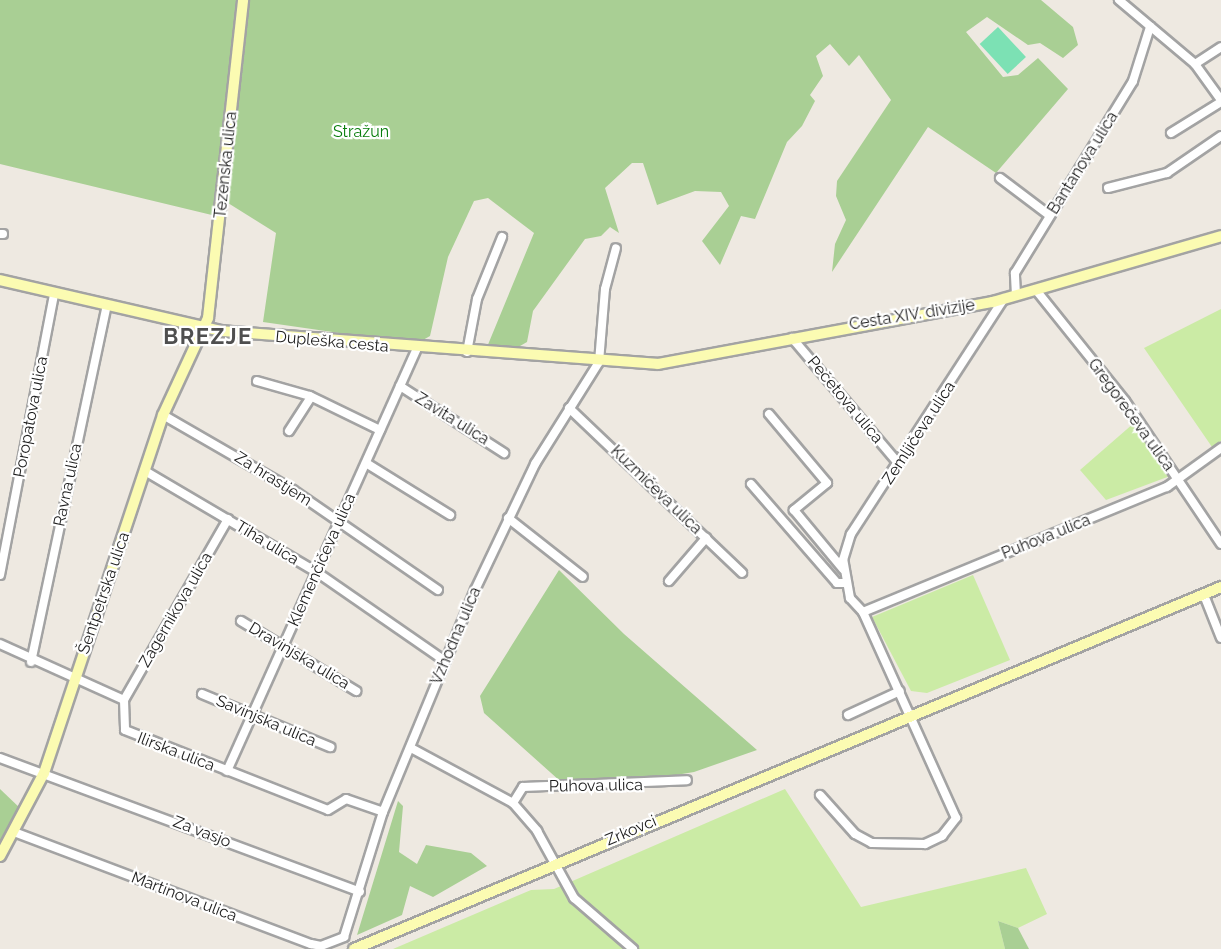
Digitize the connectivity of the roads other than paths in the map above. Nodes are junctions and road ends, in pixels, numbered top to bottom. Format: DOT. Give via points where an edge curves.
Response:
graph roads {
  1 [pos="243,0"];
  2 [pos="1125,2"];
  3 [pos="1150,27"];
  4 [pos="1221,47"];
  5 [pos="1195,64"];
  6 [pos="1221,101"];
  7 [pos="1171,133"];
  8 [pos="1221,136"];
  9 [pos="1000,178"];
  10 [pos="1108,188"];
  11 [pos="1049,215"];
  12 [pos="1221,236"];
  13 [pos="502,237"];
  14 [pos="616,248"];
  15 [pos="0,280"];
  16 [pos="1036,290"];
  17 [pos="54,295"];
  18 [pos="1016,296"];
  19 [pos="1004,298"];
  20 [pos="106,308"];
  21 [pos="203,328"];
  22 [pos="791,336"];
  23 [pos="417,349"];
  24 [pos="467,353"];
  25 [pos="599,362"];
  26 [pos="257,381"];
  27 [pos="400,386"];
  28 [pos="311,397"];
  29 [pos="569,408"];
  30 [pos="770,414"];
  31 [pos="164,415"];
  32 [pos="380,430"];
  33 [pos="289,431"];
  34 [pos="1221,448"];
  35 [pos="504,453"];
  36 [pos="366,464"];
  37 [pos="899,464"];
  38 [pos="145,471"];
  39 [pos="1179,481"];
  40 [pos="751,484"];
  41 [pos="450,515"];
  42 [pos="508,518"];
  43 [pos="228,519"];
  44 [pos="340,522"];
  45 [pos="706,538"];
  46 [pos="1221,544"];
  47 [pos="843,569"];
  48 [pos="318,573"];
  49 [pos="742,573"];
  50 [pos="0,575"];
  51 [pos="583,577"];
  52 [pos="669,581"];
  53 [pos="845,583"];
  54 [pos="1221,587"];
  55 [pos="438,590"];
  56 [pos="1204,594"];
  57 [pos="863,612"];
  58 [pos="241,621"];
  59 [pos="1221,638"];
  60 [pos="0,644"];
  61 [pos="284,644"];
  62 [pos="445,661"];
  63 [pos="31,662"];
  64 [pos="75,680"];
  65 [pos="356,691"];
  66 [pos="900,691"];
  67 [pos="201,694"];
  68 [pos="124,700"];
  69 [pos="252,715"];
  70 [pos="848,715"];
  71 [pos="909,717"];
  72 [pos="330,747"];
  73 [pos="411,748"];
  74 [pos="0,758"];
  75 [pos="227,771"];
  76 [pos="44,773"];
  77 [pos="687,780"];
  78 [pos="820,795"];
  79 [pos="513,803"];
  80 [pos="383,812"];
  81 [pos="14,832"];
  82 [pos="0,856"];
  83 [pos="554,863"];
  84 [pos="360,891"];
  85 [pos="350,927"];
  86 [pos="354,949"];
  87 [pos="633,949"];
  1 -- 21 [label="street, Tezenska ulica" via="220,228"];
  2 -- 3 [label="street"];
  3 -- 5 [label="street"];
  3 -- 11 [label="street, Bantanova ulica" via="1133,81"];
  4 -- 5 [label="street"];
  5 -- 6 [label="street"];
  6 -- 7 [label="street"];
  8 -- 10 [label="street" via="1167,173"];
  9 -- 11 [label="street"];
  11 -- 18 [label="street, Bantanova ulica" via="1015,273"];
  12 -- 16 [label="street, Cesta XIV. divizije"];
  13 -- 24 [label="street" via="477,299"];
  14 -- 25 [label="street" via="605,289"];
  15 -- 17 [label="street, Dupleška cesta"];
  16 -- 18 [label="street, Cesta XIV. divizije"];
  16 -- 39 [label="street, Gregorečeva ulica" via="1125,402"];
  17 -- 20 [label="street, Dupleška cesta"];
  17 -- 50 [label="street, Poropatova ulica"];
  18 -- 19 [label="street, Cesta XIV. divizije"];
  19 -- 22 [label="street, Cesta XIV. divizije"];
  19 -- 37 [label="street, Zemljičeva ulica"];
  20 -- 21 [label="street, Dupleška cesta"];
  20 -- 63 [label="street, Ravna ulica"];
  21 -- 23 [label="street, Dupleška cesta"];
  21 -- 31 [label="street, Šentpetrska ulica"];
  22 -- 25 [label="street, Cesta XIV. divizije" via="685,362"];
  22 -- 37 [label="street, Pečetova ulica"];
  23 -- 24 [label="street, Dupleška cesta"];
  23 -- 27 [label="street, Klemenčičeva ulica"];
  24 -- 25 [label="street, Dupleška cesta"];
  25 -- 29 [label="street, Vzhodna ulica"];
  26 -- 28 [label="street"];
  27 -- 32 [label="street, Klemenčičeva ulica"];
  27 -- 35 [label="street, Zavita ulica"];
  28 -- 32 [label="street"];
  28 -- 33 [label="street"];
  29 -- 42 [label="street, Vzhodna ulica"];
  29 -- 45 [label="street, Kuzmičeva ulica"];
  30 -- 47 [label="street" via="827,483 794,510"];
  31 -- 38 [label="street, Šentpetrska ulica"];
  31 -- 44 [label="street, Za hrastjem"];
  32 -- 36 [label="street, Klemenčičeva ulica"];
  34 -- 39 [label="street, Puhova ulica"];
  36 -- 41 [label="street"];
  36 -- 44 [label="street, Klemenčičeva ulica"];
  37 -- 47 [label="street, Zemljičeva ulica" via="851,534"];
  38 -- 43 [label="street, Tiha ulica"];
  38 -- 64 [label="street, Šentpetrska ulica"];
  39 -- 46 [label="street, Gregorečeva ulica"];
  39 -- 57 [label="street, Puhova ulica"];
  40 -- 53 [label="street" via="837,583"];
  42 -- 51 [label="street"];
  42 -- 62 [label="street, Vzhodna ulica"];
  43 -- 48 [label="street, Tiha ulica"];
  43 -- 68 [label="street, Zagernikova ulica"];
  44 -- 48 [label="street, Klemenčičeva ulica"];
  44 -- 55 [label="street, Za hrastjem"];
  45 -- 49 [label="street, Kuzmičeva ulica"];
  45 -- 52 [label="street"];
  47 -- 53 [label="street, Zemljičeva ulica"];
  48 -- 61 [label="street, Klemenčičeva ulica"];
  48 -- 62 [label="street, Tiha ulica"];
  53 -- 57 [label="street, Zemljičeva ulica" via="854,604"];
  54 -- 56 [label="street"];
  56 -- 59 [label="street"];
  56 -- 71 [label="street"];
  57 -- 66 [label="street, Zemljičeva ulica"];
  58 -- 61 [label="street, Dravinjska ulica"];
  60 -- 63 [label="street"];
  61 -- 65 [label="street, Dravinjska ulica"];
  61 -- 69 [label="street, Klemenčičeva ulica"];
  62 -- 73 [label="street, Vzhodna ulica"];
  63 -- 64 [label="street"];
  64 -- 68 [label="street"];
  64 -- 76 [label="street, Šentpetrska ulica"];
  66 -- 70 [label="street"];
  66 -- 71 [label="street, Zemljičeva ulica"];
  67 -- 69 [label="street, Savinjska ulica"];
  68 -- 75 [label="street, Ilirska ulica" via="127,733"];
  69 -- 72 [label="street, Savinjska ulica"];
  69 -- 75 [label="street, Klemenčičeva ulica"];
  71 -- 78 [label="street, Zemljičeva ulica" via="955,811 947,832 915,846 863,841"];
  71 -- 83 [label="street, Zrkovci"];
  73 -- 79 [label="street"];
  73 -- 80 [label="street, Vzhodna ulica"];
  74 -- 76 [label="street, Za vasjo"];
  75 -- 80 [label="street, Ilirska ulica" via="328,810 346,799"];
  76 -- 81 [label="street, Šentpetrska ulica"];
  76 -- 84 [label="street, Za vasjo"];
  77 -- 79 [label="street, Puhova ulica" via="523,788"];
  79 -- 83 [label="street"];
  80 -- 84 [label="street, Vzhodna ulica"];
  81 -- 82 [label="street, Šentpetrska ulica"];
  81 -- 85 [label="street, Martinova ulica" via="311,944 334,944"];
  83 -- 86 [label="street, Zrkovci"];
  83 -- 87 [label="street" via="574,898"];
  84 -- 85 [label="street, Vzhodna ulica"];
}
